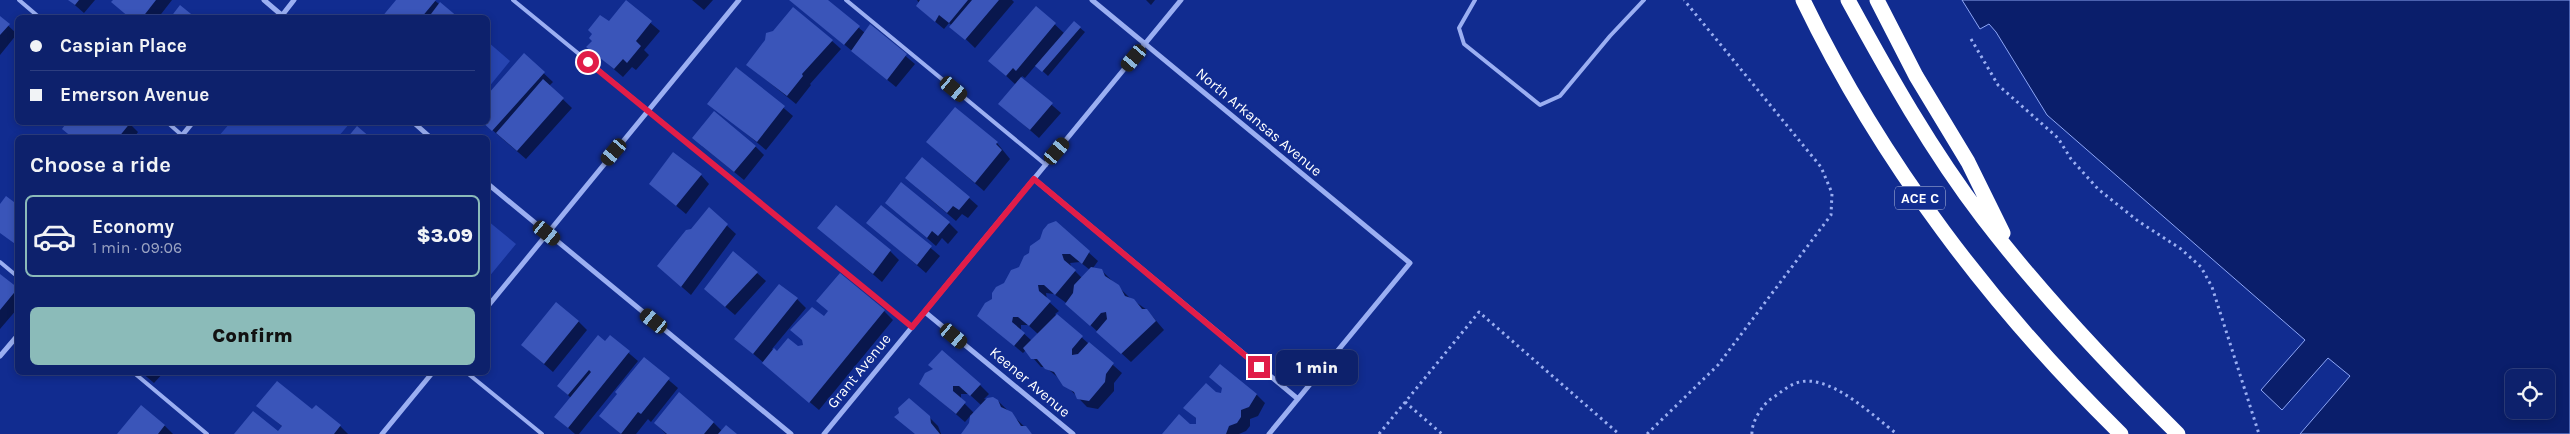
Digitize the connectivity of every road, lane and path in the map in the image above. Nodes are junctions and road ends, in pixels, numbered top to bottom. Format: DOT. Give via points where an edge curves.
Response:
graph roads {
  1 [pos="19,0"];
  2 [pos="264,0"];
  3 [pos="294,0"];
  4 [pos="513,0"];
  5 [pos="739,0"];
  6 [pos="846,0"];
  7 [pos="1092,0"];
  8 [pos="1181,0"];
  9 [pos="1475,0"];
  10 [pos="1644,0"];
  11 [pos="1684,0"];
  12 [pos="1803,0"];
  13 [pos="1848,0"];
  14 [pos="1877,0"];
  15 [pos="36,15"];
  16 [pos="280,15"];
  17 [pos="283,15"];
  18 [pos="1971,39"];
  19 [pos="1145,44"];
  20 [pos="648,111"];
  21 [pos="170,125"];
  22 [pos="416,125"];
  23 [pos="181,135"];
  24 [pos="428,135"];
  25 [pos="1046,165"];
  26 [pos="1034,179"];
  27 [pos="490,186"];
  28 [pos="547,233"];
  29 [pos="2016,259"];
  30 [pos="0,262"];
  31 [pos="15,274"];
  32 [pos="490,304"];
  33 [pos="925,312"];
  34 [pos="912,327"];
  35 [pos="15,338"];
  36 [pos="0,356"];
  37 [pos="137,375"];
  38 [pos="431,375"];
  39 [pos="470,375"];
  40 [pos="1298,399"];
  41 [pos="1405,402"];
  42 [pos="207,434"];
  43 [pos="382,434"];
  44 [pos="542,434"];
  45 [pos="791,434"];
  46 [pos="824,434"];
  47 [pos="1072,434"];
  48 [pos="1269,434"];
  49 [pos="1378,434"];
  50 [pos="1442,434"];
  51 [pos="1619,434"];
  52 [pos="1648,434"];
  53 [pos="1752,434"];
  54 [pos="1897,434"];
  55 [pos="2121,434"];
  56 [pos="2178,434"];
  57 [pos="2260,434"];
  1 -- 15 [label="lane"];
  2 -- 16 [label="street"];
  3 -- 17 [label="street"];
  4 -- 20 [label="lane"];
  5 -- 20 [label="street"];
  6 -- 25 [label="lane"];
  7 -- 19 [label="street, North Arkansas Avenue"];
  8 -- 19 [label="street, Grant Avenue"];
  9 -- 10 [label="lane" via="1459,28 1464,44 1540,105 1560,96"];
  11 -- 52 [label="path" via="1821,168 1832,193 1832,215 1718,365"];
  12 -- 55 [label="highway, ACE C" via="1886,146 1946,234 2010,315"];
  13 -- 29 [label="highway, ACE C" via="1929,139 1983,218"];
  14 -- 29 [label="highway" via="1916,76 1968,162"];
  18 -- 57 [label="path" via="1998,85 2058,138 2098,189 2201,267 2212,287"];
  19 -- 25 [label="street, Grant Avenue"];
  19 -- 40 [label="street, North Arkansas Avenue" via="1410,264"];
  20 -- 28 [label="street"];
  20 -- 34 [label="lane"];
  21 -- 23 [label="lane"];
  22 -- 24 [label="street"];
  25 -- 26 [label="street, Grant Avenue"];
  26 -- 33 [label="street, Grant Avenue"];
  26 -- 40 [label="street"];
  27 -- 28 [label="street"];
  28 -- 32 [label="street"];
  28 -- 45 [label="street"];
  29 -- 56 [label="highway, ACE C" via="2092,346"];
  30 -- 31 [label="lane"];
  33 -- 34 [label="street, Grant Avenue"];
  33 -- 47 [label="street, Keener Avenue"];
  34 -- 46 [label="street, Grant Avenue"];
  35 -- 36 [label="street"];
  37 -- 42 [label="lane"];
  38 -- 43 [label="street"];
  39 -- 44 [label="lane"];
  40 -- 48 [label="street"];
  41 -- 49 [label="path"];
  41 -- 50 [label="path"];
  41 -- 51 [label="path" via="1479,312"];
  53 -- 54 [label="path" via="1751,427 1767,402 1795,383 1822,381"];
}
